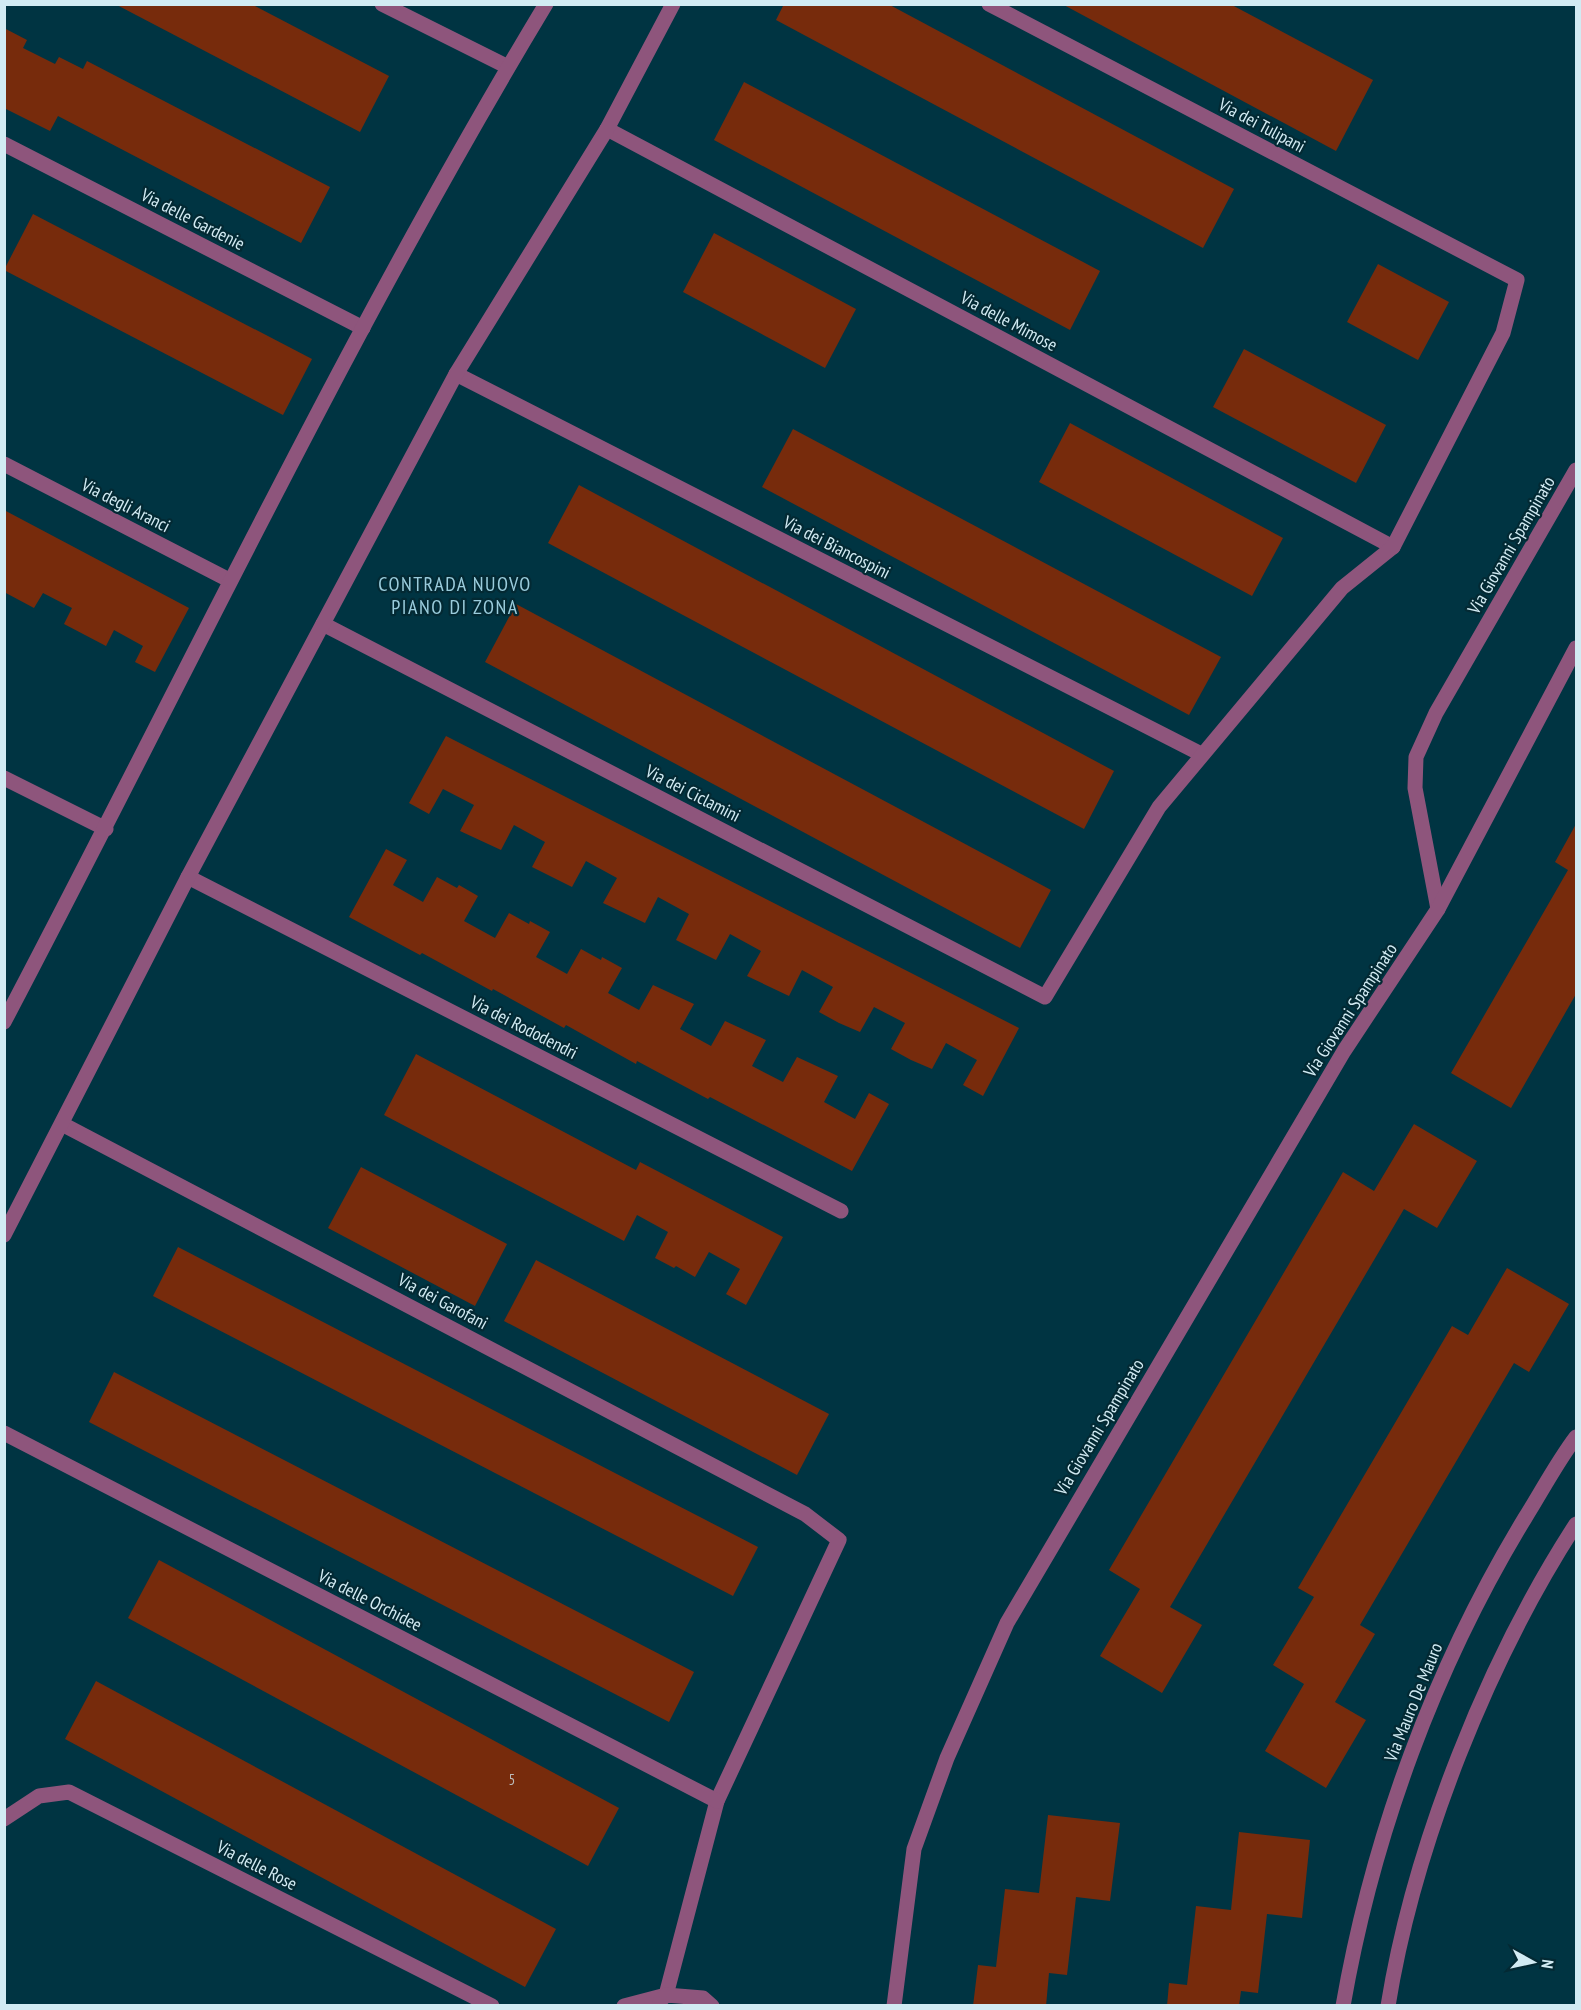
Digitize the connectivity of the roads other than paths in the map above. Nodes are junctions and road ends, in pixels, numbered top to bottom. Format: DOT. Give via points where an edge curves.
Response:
graph roads {
  1 [pos="382,4"];
  2 [pos="546,4"];
  3 [pos="673,4"];
  4 [pos="989,4"];
  5 [pos="508,67"];
  6 [pos="607,129"];
  7 [pos="4,144"];
  8 [pos="363,328"];
  9 [pos="456,374"];
  10 [pos="4,464"];
  11 [pos="1576,470"];
  12 [pos="1393,548"];
  13 [pos="229,580"];
  14 [pos="322,624"];
  15 [pos="1576,648"];
  16 [pos="1201,754"];
  17 [pos="4,778"];
  18 [pos="106,829"];
  19 [pos="188,877"];
  20 [pos="1438,909"];
  21 [pos="4,1022"];
  22 [pos="62,1124"];
  23 [pos="841,1211"];
  24 [pos="4,1235"];
  25 [pos="4,1433"];
  26 [pos="1576,1437"];
  27 [pos="1576,1524"];
  28 [pos="717,1801"];
  29 [pos="4,1819"];
  30 [pos="661,2000"];
  31 [pos="492,2006"];
  32 [pos="624,2006"];
  33 [pos="712,2006"];
  34 [pos="894,2006"];
  35 [pos="1343,2006"];
  36 [pos="1388,2006"];
  1 -- 5 [label="street"];
  2 -- 5 [label="street"];
  3 -- 6 [label="street"];
  4 -- 12 [label="street, Via dei Tulipani" via="1517,280 1503,333"];
  5 -- 8 [label="street"];
  6 -- 9 [label="street"];
  6 -- 12 [label="street, Via delle Mimose"];
  7 -- 8 [label="street, Via delle Gardenie"];
  8 -- 13 [label="street"];
  9 -- 14 [label="street"];
  9 -- 16 [label="street, Via dei Biancospini"];
  10 -- 13 [label="street, Via degli Aranci"];
  11 -- 20 [label="street, Via Giovanni Spampinato" via="1436,713 1416,757 1415,788"];
  12 -- 16 [label="street" via="1342,588"];
  13 -- 18 [label="street"];
  14 -- 16 [label="street, Via dei Ciclamini" via="1045,997 1159,807"];
  14 -- 19 [label="street"];
  15 -- 20 [label="street, Via Giovanni Spampinato"];
  17 -- 18 [label="street"];
  18 -- 21 [label="street"];
  19 -- 22 [label="street"];
  19 -- 23 [label="street, Via dei Rododendri"];
  20 -- 34 [label="street, Via Giovanni Spampinato" via="1344,1051 1007,1623 948,1758 914,1849"];
  22 -- 24 [label="street"];
  22 -- 28 [label="street, Via dei Garofani" via="805,1514 839,1540"];
  25 -- 28 [label="street, Via delle Orchidee"];
  26 -- 35 [label="street, Via Mauro De Mauro" via="1486,1582 1431,1703 1387,1820"];
  27 -- 36 [label="street" via="1549,1566 1497,1666 1448,1786 1415,1885"];
  28 -- 30 [label="street"];
  29 -- 31 [label="street, Via delle Rose" via="39,1796 69,1792"];
  30 -- 32 [label="street"];
  30 -- 33 [label="street" via="703,1998"];
}
